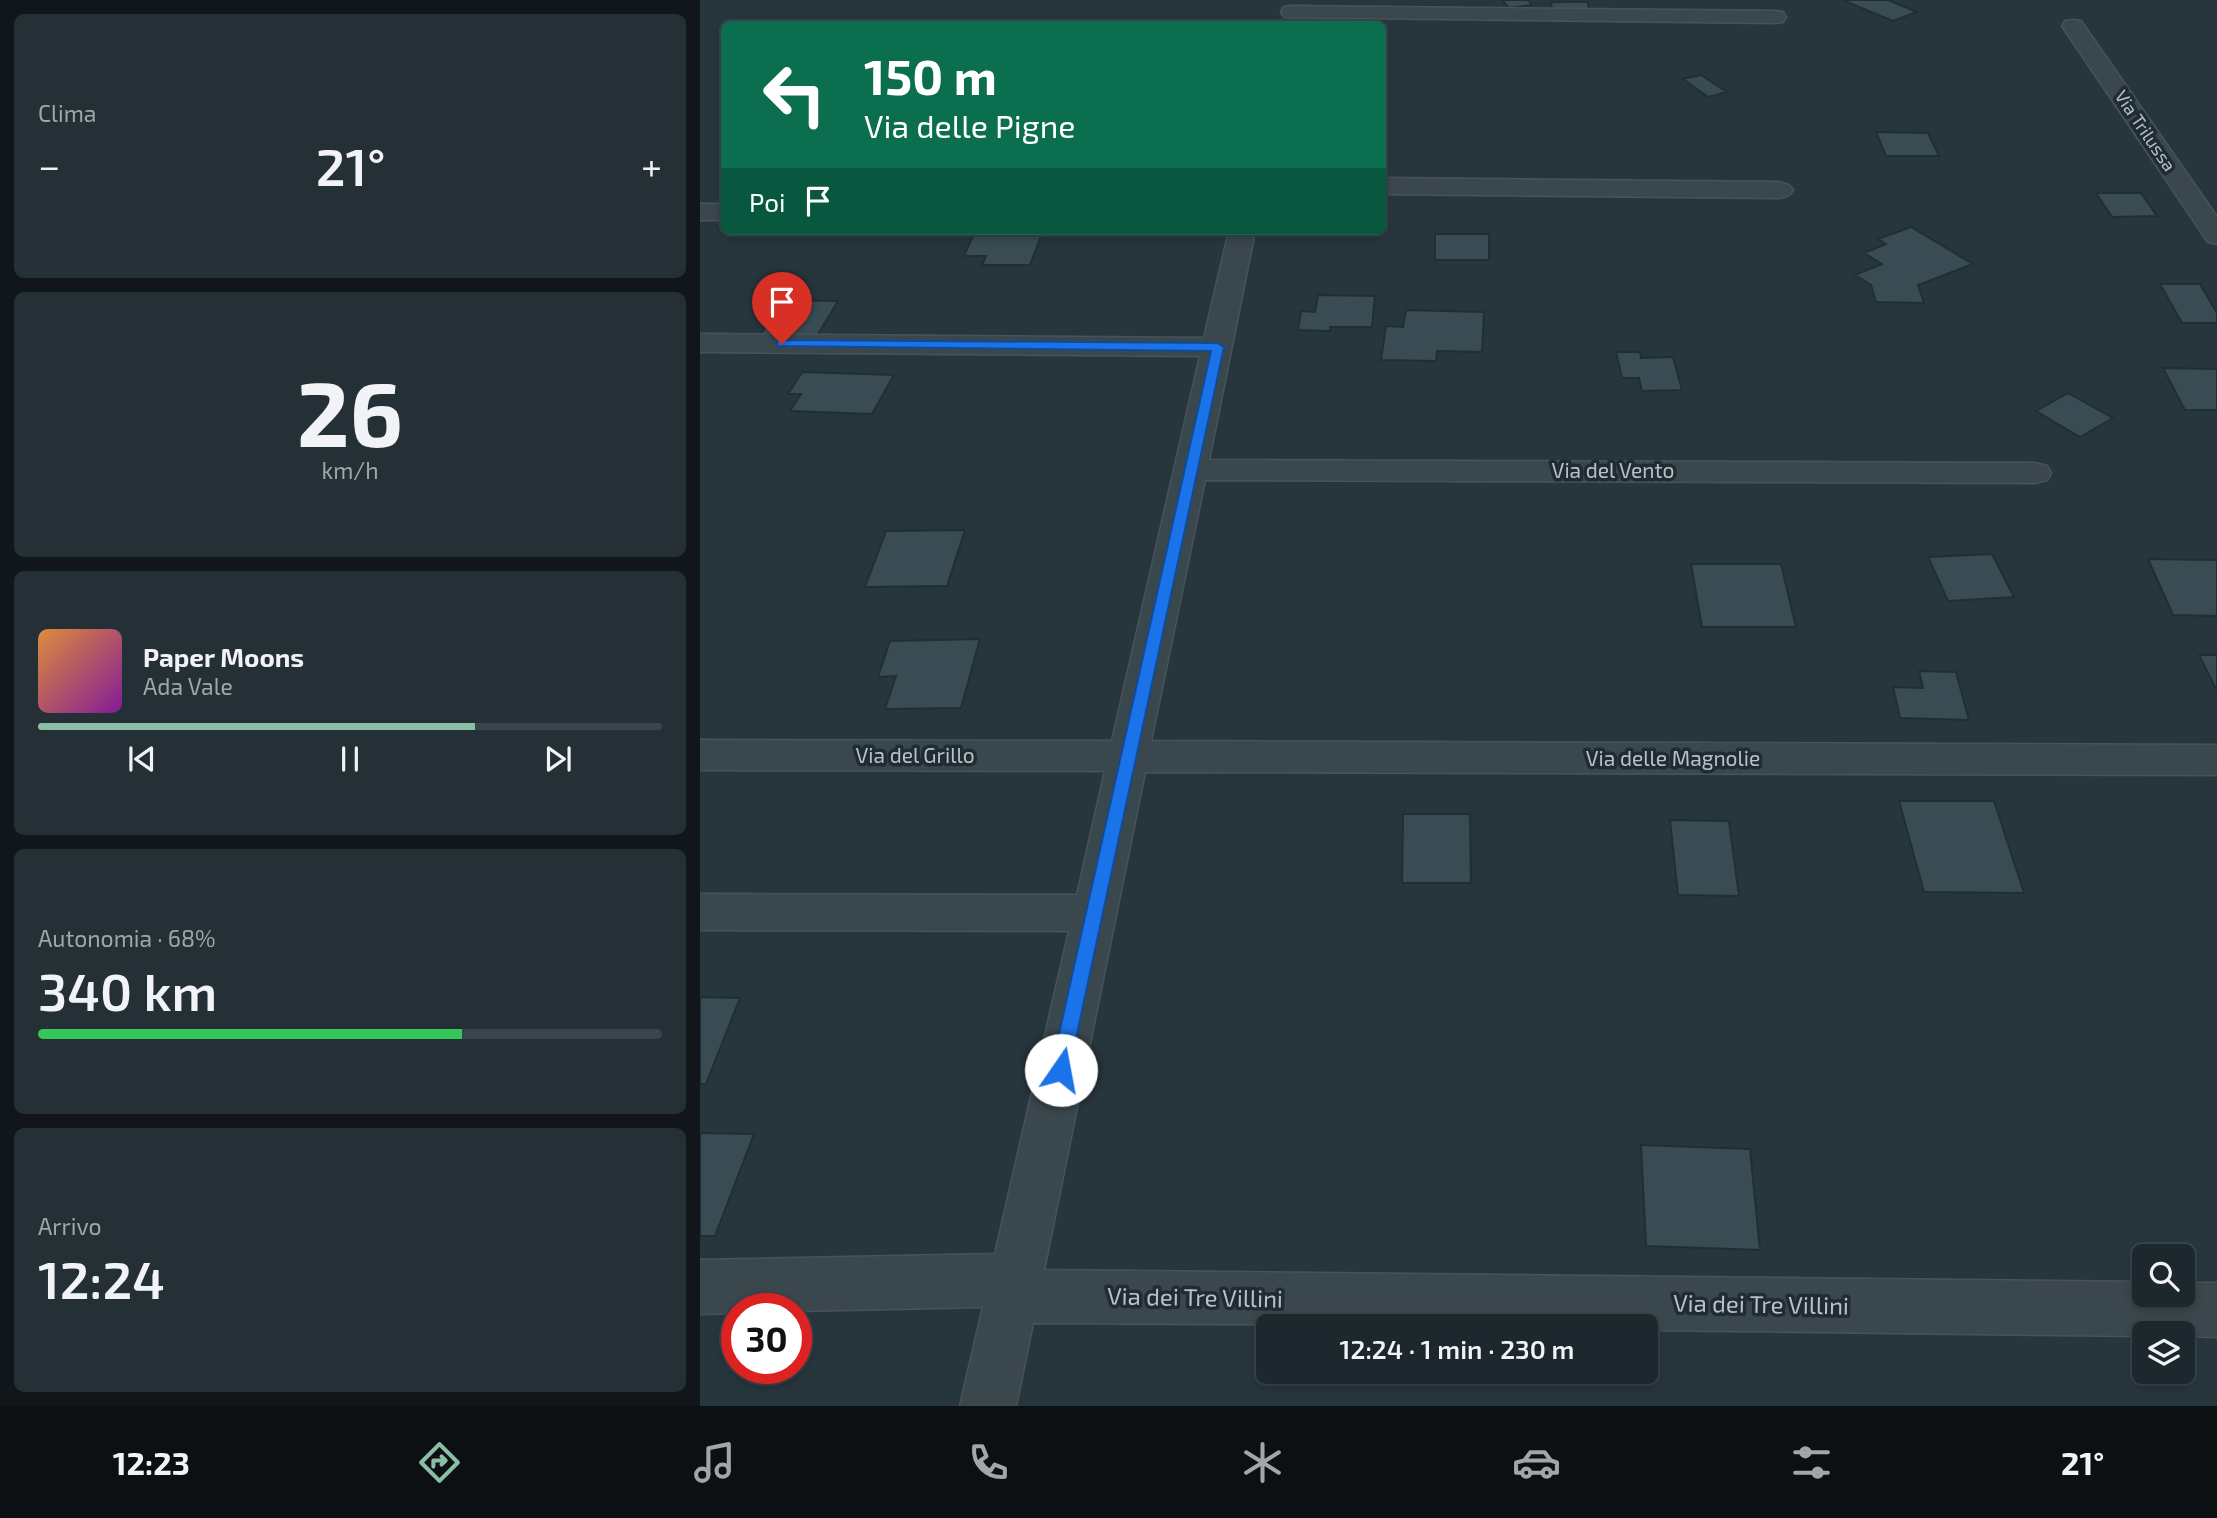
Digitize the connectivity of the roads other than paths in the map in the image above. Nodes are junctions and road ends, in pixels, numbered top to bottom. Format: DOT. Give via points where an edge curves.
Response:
graph roads {
  1 [pos="1292,12"];
  2 [pos="1776,17"];
  3 [pos="2073,26"];
  4 [pos="1386,186"];
  5 [pos="1780,190"];
  6 [pos="700,212"];
  7 [pos="721,212"];
  8 [pos="1241,235"];
  9 [pos="2217,236"];
  10 [pos="700,343"];
  11 [pos="1217,347"];
  12 [pos="1191,470"];
  13 [pos="2035,473"];
  14 [pos="700,755"];
  15 [pos="1129,757"];
  16 [pos="2217,760"];
  17 [pos="700,912"];
  18 [pos="1095,913"];
  19 [pos="700,1287"];
  20 [pos="1014,1288"];
  21 [pos="2217,1310"];
  22 [pos="988,1406"];
  1 -- 2 [label="street"];
  3 -- 9 [label="street, Via Trilussa"];
  4 -- 5 [label="street"];
  6 -- 7 [label="street"];
  8 -- 11 [label="street"];
  10 -- 11 [label="street"];
  11 -- 12 [label="street"];
  12 -- 13 [label="street, Via del Vento"];
  12 -- 15 [label="street"];
  14 -- 15 [label="street, Via del Grillo"];
  15 -- 16 [label="street, Via delle Magnolie"];
  15 -- 18 [label="street"];
  17 -- 18 [label="street"];
  18 -- 20 [label="street"];
  19 -- 20 [label="street, Via dei Tre Villini"];
  20 -- 21 [label="street, Via dei Tre Villini"];
  20 -- 22 [label="street"];
}
